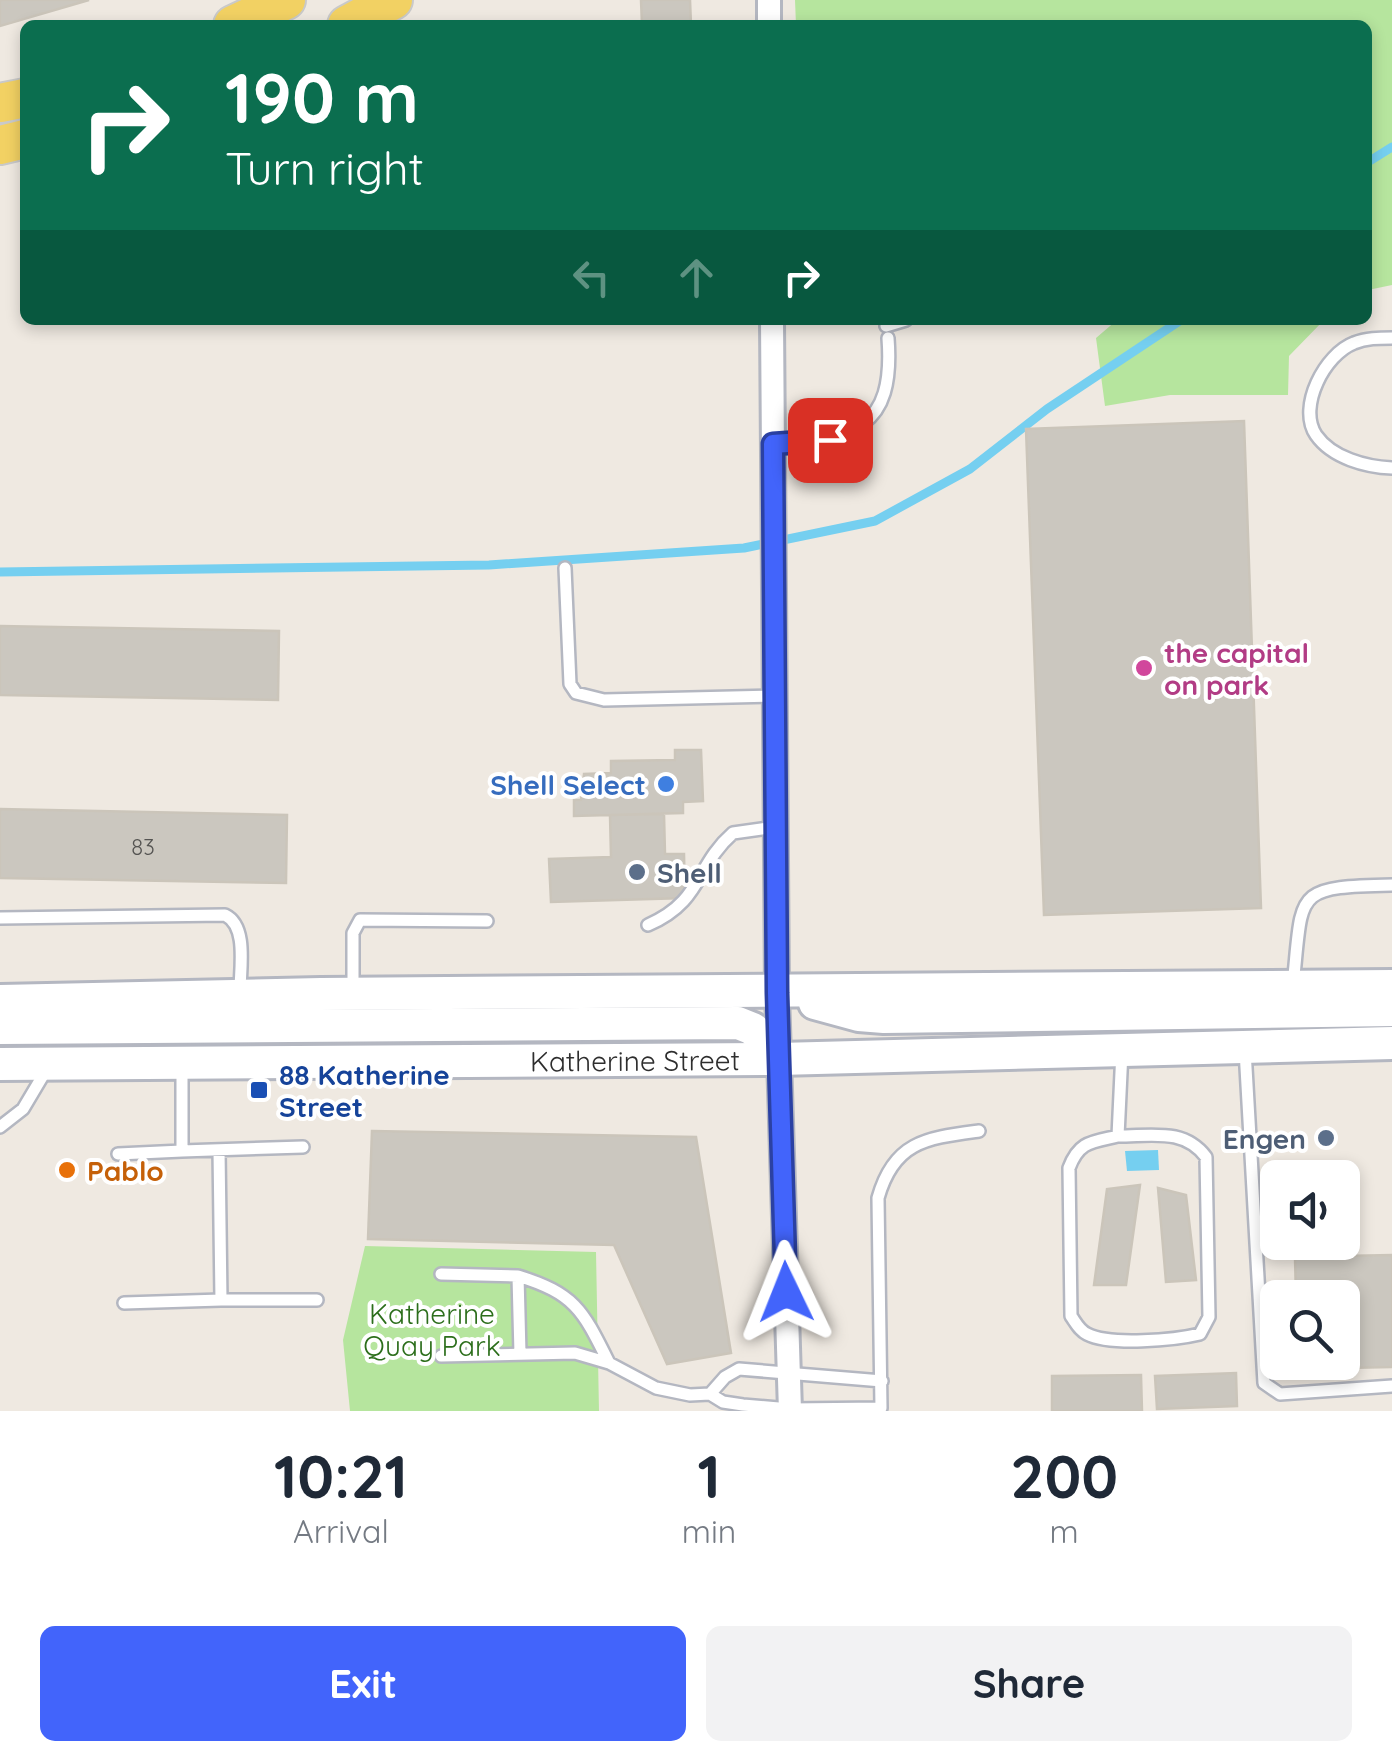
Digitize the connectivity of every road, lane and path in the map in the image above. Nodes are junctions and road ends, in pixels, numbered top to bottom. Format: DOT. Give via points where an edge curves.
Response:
graph roads {
  1 [pos="286,0"];
  2 [pos="393,0"];
  3 [pos="244,20"];
  4 [pos="356,20"];
  5 [pos="772,325"];
  6 [pos="898,325"];
  7 [pos="1392,338"];
  8 [pos="773,444"];
  9 [pos="1392,468"];
  10 [pos="565,568"];
  11 [pos="773,696"];
  12 [pos="776,827"];
  13 [pos="1392,885"];
  14 [pos="0,918"];
  15 [pos="487,921"];
  16 [pos="648,925"];
  17 [pos="1392,986"];
  18 [pos="1292,987"];
  19 [pos="777,993"];
  20 [pos="353,994"];
  21 [pos="240,996"];
  22 [pos="0,1001"];
  23 [pos="1392,1010"];
  24 [pos="0,1028"];
  25 [pos="1392,1043"];
  26 [pos="1245,1046"];
  27 [pos="1122,1048"];
  28 [pos="779,1059"];
  29 [pos="182,1061"];
  30 [pos="51,1063"];
  31 [pos="0,1064"];
  32 [pos="0,1127"];
  33 [pos="979,1131"];
  34 [pos="1118,1136"];
  35 [pos="303,1147"];
  36 [pos="219,1150"];
  37 [pos="182,1151"];
  38 [pos="118,1154"];
  39 [pos="442,1274"];
  40 [pos="518,1276"];
  41 [pos="221,1300"];
  42 [pos="316,1300"];
  43 [pos="124,1303"];
  44 [pos="520,1354"];
  45 [pos="442,1356"];
  46 [pos="609,1363"];
  47 [pos="790,1375"];
  48 [pos="882,1380"];
  49 [pos="1392,1386"];
  50 [pos="710,1394"];
  51 [pos="790,1410"];
  1 -- 3 [label="main road"];
  2 -- 4 [label="main road"];
  5 -- 8 [label="street"];
  6 -- 8 [label="lane" via="887,332 889,378 868,419 830,440"];
  7 -- 9 [label="lane" via="1344,348 1323,371 1310,411 1315,434 1340,456"];
  8 -- 11 [label="street"];
  10 -- 11 [label="lane" via="570,684 576,692 604,700"];
  11 -- 12 [label="street"];
  12 -- 16 [label="lane" via="732,832 684,903"];
  12 -- 19 [label="street"];
  13 -- 18 [label="lane" via="1321,890 1307,899"];
  14 -- 21 [label="lane" via="224,915 239,928"];
  15 -- 20 [label="lane" via="360,920 352,933"];
  17 -- 18 [label="main road"];
  18 -- 19 [label="main road"];
  19 -- 20 [label="main road"];
  19 -- 23 [label="main road" via="884,1017"];
  19 -- 28 [label="street"];
  20 -- 21 [label="main road"];
  21 -- 22 [label="main road"];
  24 -- 28 [label="main road" via="738,1023 753,1029"];
  25 -- 26 [label="main road, Katherine Street"];
  26 -- 27 [label="main road, Katherine Street"];
  26 -- 49 [label="lane" via="1264,1383 1280,1394"];
  27 -- 28 [label="main road, Katherine Street"];
  27 -- 34 [label="lane"];
  28 -- 29 [label="main road, Katherine Street"];
  28 -- 47 [label="street"];
  29 -- 30 [label="main road, Katherine Street"];
  29 -- 37 [label="lane"];
  30 -- 31 [label="main road, Katherine Street"];
  30 -- 32 [label="lane" via="23,1109"];
  33 -- 48 [label="lane" via="912,1146 882,1183"];
  34 -- 34 [label="lane" via="1180,1137 1206,1158 1209,1317 1200,1334 1099,1339 1082,1332 1071,1316 1069,1168 1087,1143"];
  35 -- 36 [label="lane"];
  36 -- 37 [label="lane"];
  36 -- 41 [label="lane"];
  37 -- 38 [label="lane"];
  39 -- 40 [label="lane"];
  40 -- 44 [label="lane"];
  40 -- 46 [label="lane" via="548,1285 583,1312"];
  41 -- 42 [label="lane"];
  41 -- 43 [label="lane"];
  44 -- 45 [label="lane"];
  44 -- 46 [label="lane" via="575,1353"];
  46 -- 50 [label="lane" via="656,1388"];
  47 -- 48 [label="lane"];
  47 -- 50 [label="lane" via="738,1369"];
  47 -- 51 [label="street"];
  48 -- 51 [label="lane" via="884,1406"];
  50 -- 51 [label="lane" via="743,1406"];
}
